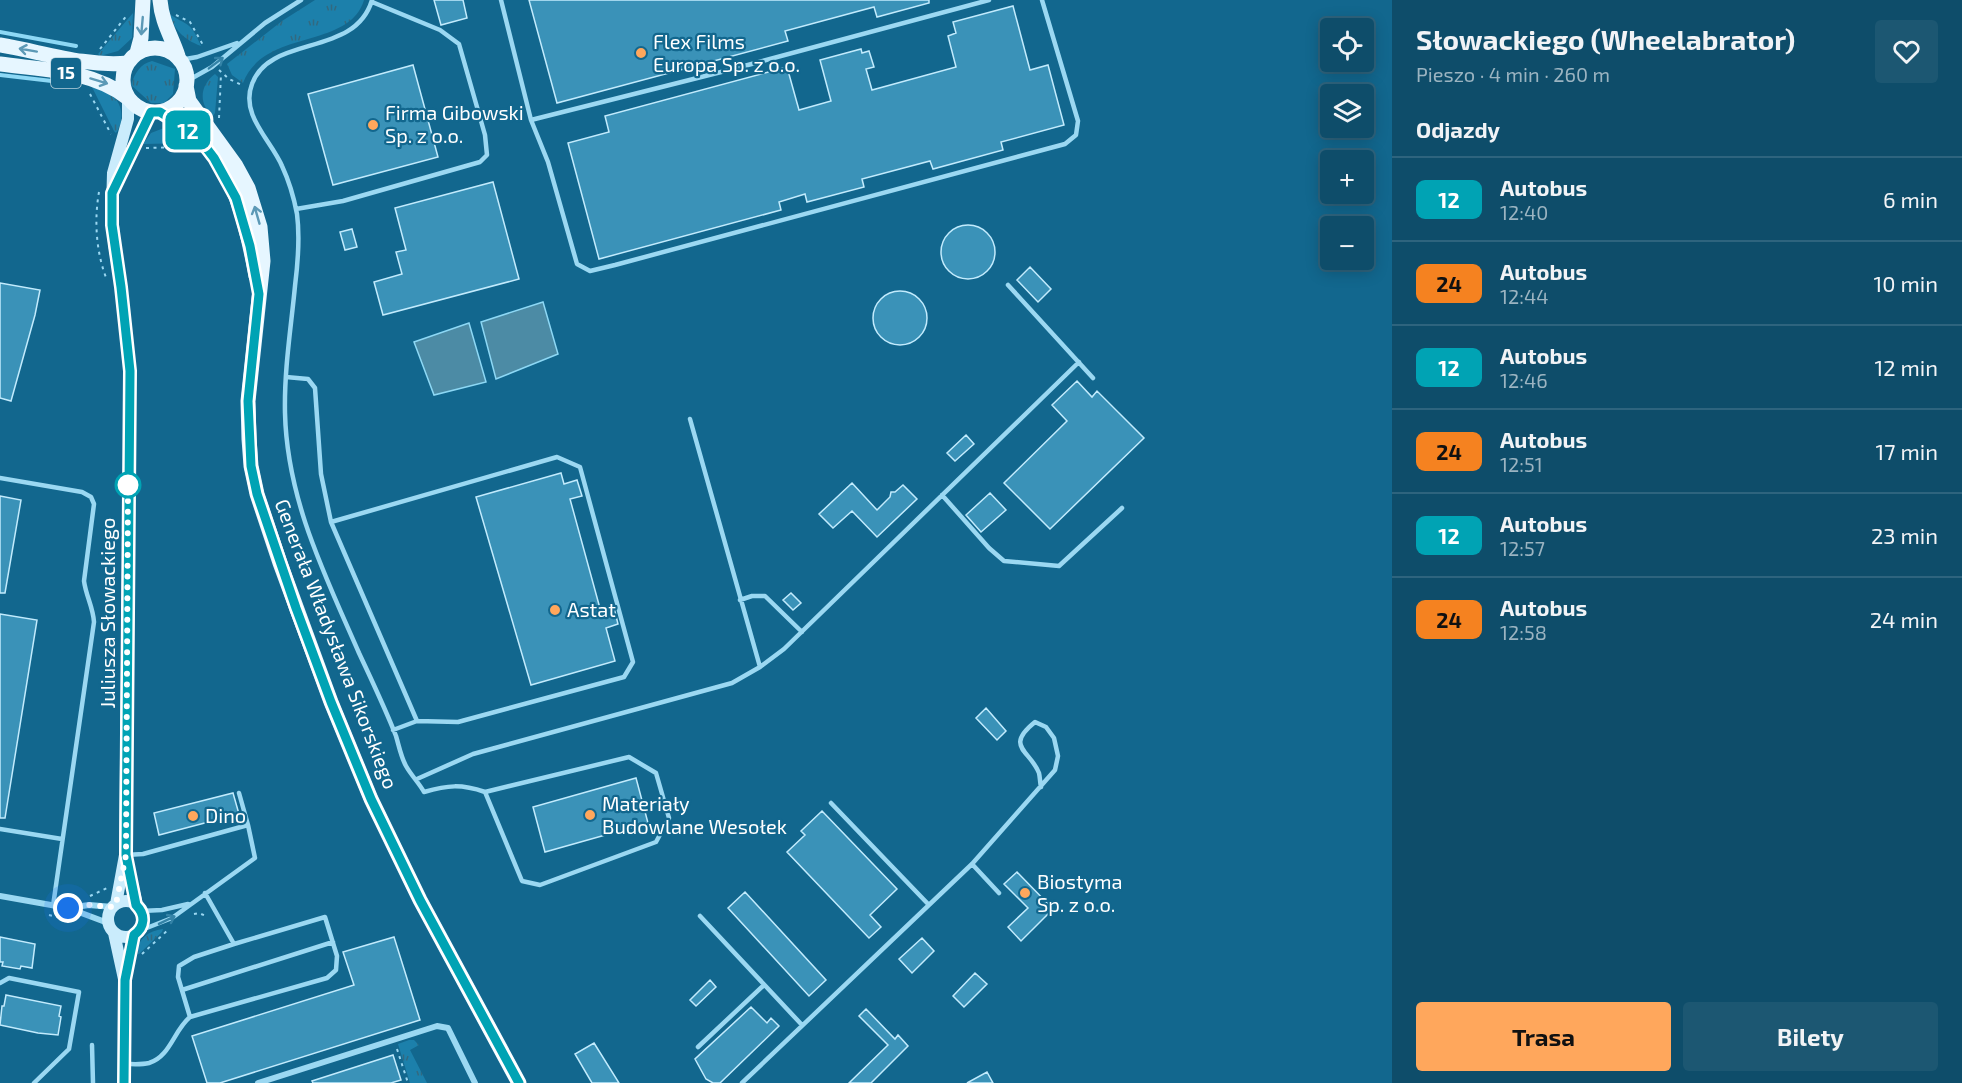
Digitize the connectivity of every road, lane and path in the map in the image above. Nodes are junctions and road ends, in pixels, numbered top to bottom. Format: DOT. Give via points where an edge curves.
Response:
graph roads {
  1 [pos="160,0"];
  2 [pos="301,0"];
  3 [pos="501,0"];
  4 [pos="989,0"];
  5 [pos="1042,0"];
  6 [pos="372,1"];
  7 [pos="137,4"];
  8 [pos="176,15"];
  9 [pos="242,41"];
  10 [pos="0,45"];
  11 [pos="205,47"];
  12 [pos="94,56"];
  13 [pos="133,58"];
  14 [pos="179,58"];
  15 [pos="0,64"];
  16 [pos="218,70"];
  17 [pos="221,74"];
  18 [pos="186,84"];
  19 [pos="87,88"];
  20 [pos="251,88"];
  21 [pos="128,98"];
  22 [pos="156,112"];
  23 [pos="219,118"];
  24 [pos="531,120"];
  25 [pos="113,139"];
  26 [pos="191,144"];
  27 [pos="141,150"];
  28 [pos="101,184"];
  29 [pos="112,193"];
  30 [pos="296,209"];
  31 [pos="109,285"];
  32 [pos="1008,285"];
  33 [pos="259,294"];
  34 [pos="1079,362"];
  35 [pos="286,378"];
  36 [pos="1093,378"];
  37 [pos="690,419"];
  38 [pos="0,478"];
  39 [pos="942,495"];
  40 [pos="1122,508"];
  41 [pos="331,522"];
  42 [pos="740,600"];
  43 [pos="802,632"];
  44 [pos="760,667"];
  45 [pos="417,721"];
  46 [pos="393,730"];
  47 [pos="417,779"];
  48 [pos="1041,787"];
  49 [pos="485,792"];
  50 [pos="239,793"];
  51 [pos="831,803"];
  52 [pos="248,825"];
  53 [pos="0,829"];
  54 [pos="62,839"];
  55 [pos="126,855"];
  56 [pos="972,864"];
  57 [pos="111,885"];
  58 [pos="205,893"];
  59 [pos="999,893"];
  60 [pos="0,896"];
  61 [pos="89,896"];
  62 [pos="191,903"];
  63 [pos="115,905"];
  64 [pos="929,905"];
  65 [pos="53,906"];
  66 [pos="68,908"];
  67 [pos="139,908"];
  68 [pos="216,912"];
  69 [pos="700,916"];
  70 [pos="187,918"];
  71 [pos="172,926"];
  72 [pos="111,928"];
  73 [pos="137,933"];
  74 [pos="333,942"];
  75 [pos="234,944"];
  76 [pos="137,957"];
  77 [pos="125,980"];
  78 [pos="0,982"];
  79 [pos="764,985"];
  80 [pos="182,990"];
  81 [pos="190,1017"];
  82 [pos="802,1025"];
  83 [pos="394,1040"];
  84 [pos="92,1045"];
  85 [pos="698,1047"];
  86 [pos="124,1064"];
  87 [pos="279,1080"];
  88 [pos="34,1083"];
  89 [pos="93,1083"];
  90 [pos="124,1083"];
  91 [pos="258,1083"];
  92 [pos="408,1083"];
  93 [pos="475,1083"];
  94 [pos="519,1083"];
  95 [pos="742,1083"];
  1 -- 14 [label="main road" via="163,23"];
  2 -- 9 [label="lane"];
  3 -- 24 [label="lane"];
  4 -- 24 [label="lane"];
  5 -- 24 [label="lane" via="1078,121 1076,135 1065,144 590,271 577,264 548,162"];
  6 -- 20 [label="lane" via="365,17 353,29 272,61 256,75"];
  6 -- 30 [label="lane" via="440,30 459,44 487,155 469,166 342,201"];
  7 -- 12 [label="path"];
  7 -- 13 [label="main road, one-way" via="141,38"];
  8 -- 11 [label="path" via="190,22"];
  9 -- 14 [label="lane" via="197,57"];
  18 -- 9 [label="lane, one-way"];
  13 -- 10 [label="main road, 15, one-way" via="112,64 93,63"];
  13 -- 14 [label="main road, 15" via="158,48"];
  13 -- 21 [label="main road" via="122,81"];
  14 -- 18 [label="main road, 15"];
  15 -- 21 [label="main road, 15, one-way" via="78,75 110,85"];
  16 -- 17 [label="path"];
  17 -- 20 [label="path"];
  17 -- 23 [label="path"];
  18 -- 22 [label="main road" via="177,103"];
  33 -- 18 [label="main road, Generała Władysława Sikorskiego / 15, one-way" via="263,261 261,227 248,188 189,101"];
  19 -- 25 [label="path"];
  20 -- 30 [label="lane" via="253,115 282,165"];
  21 -- 22 [label="main road, 15" via="136,107"];
  21 -- 29 [label="street, Juliusza Słowackiego" via="128,119 113,172"];
  22 -- 29 [label="street, Juliusza Słowackiego"];
  22 -- 33 [label="main road, Generała Władysława Sikorskiego / 15" via="201,141 228,181 243,217"];
  26 -- 27 [label="path"];
  28 -- 31 [label="path" via="97,229"];
  29 -- 55 [label="street, Juliusza Słowackiego" via="112,225 130,371"];
  30 -- 35 [label="lane" via="297,270"];
  32 -- 34 [label="lane"];
  33 -- 94 [label="main road, Generała Władysława Sikorskiego / 15" via="248,420 251,466 265,517 299,618 371,799 420,900"];
  34 -- 36 [label="lane"];
  34 -- 39 [label="lane"];
  35 -- 41 [label="lane" via="308,379 315,388 321,474"];
  35 -- 46 [label="lane" via="287,441 300,512"];
  37 -- 42 [label="lane"];
  38 -- 54 [label="lane" via="82,492 94,504 84,581 94,622"];
  39 -- 40 [label="lane" via="1005,561 1059,566"];
  39 -- 43 [label="lane"];
  41 -- 45 [label="lane"];
  41 -- 45 [label="lane" via="557,457 580,467 633,662 624,676 458,722"];
  42 -- 43 [label="lane" via="765,596"];
  42 -- 44 [label="lane"];
  43 -- 44 [label="lane"];
  44 -- 47 [label="lane" via="732,683 473,754"];
  45 -- 46 [label="lane"];
  46 -- 47 [label="lane" via="406,767"];
  47 -- 49 [label="lane" via="424,792 466,786"];
  48 -- 48 [label="lane" via="1055,770 1058,756 1054,738 1046,727 1035,722 1021,737 1021,747 1039,773"];
  48 -- 56 [label="lane"];
  49 -- 49 [label="lane" via="522,881 540,885 656,842 669,818 656,773 629,757"];
  50 -- 52 [label="lane"];
  51 -- 64 [label="lane"];
  52 -- 55 [label="lane" via="143,854"];
  52 -- 58 [label="lane" via="255,858"];
  53 -- 54 [label="lane"];
  54 -- 65 [label="lane"];
  55 -- 63 [label="street, Juliusza Słowackiego"];
  55 -- 67 [label="street, Juliusza Słowackiego"];
  56 -- 59 [label="lane"];
  56 -- 64 [label="lane"];
  57 -- 61 [label="path"];
  58 -- 62 [label="lane"];
  58 -- 68 [label="lane"];
  60 -- 65 [label="street"];
  62 -- 67 [label="lane" via="162,910"];
  73 -- 62 [label="lane, one-way" via="172,918"];
  63 -- 66 [label="street"];
  63 -- 67 [label="street" via="129,902"];
  63 -- 72 [label="street" via="110,911"];
  64 -- 82 [label="lane"];
  65 -- 66 [label="street"];
  66 -- 72 [label="street"];
  67 -- 73 [label="street" via="144,921"];
  68 -- 70 [label="path" via="208,917 199,913"];
  68 -- 75 [label="lane"];
  69 -- 79 [label="lane"];
  71 -- 76 [label="path"];
  72 -- 73 [label="street" via="123,937"];
  72 -- 77 [label="street"];
  73 -- 77 [label="street"];
  74 -- 75 [label="lane" via="325,916"];
  74 -- 80 [label="lane"];
  74 -- 81 [label="lane" via="336,970 327,978"];
  75 -- 80 [label="lane" via="181,963 178,972"];
  77 -- 86 [label="street"];
  78 -- 88 [label="lane" via="9,978 79,992 69,1049"];
  79 -- 82 [label="lane"];
  79 -- 85 [label="lane"];
  80 -- 81 [label="lane"];
  81 -- 86 [label="lane" via="158,1058 143,1064"];
  82 -- 95 [label="lane"];
  83 -- 87 [label="street"];
  83 -- 92 [label="path"];
  83 -- 93 [label="street" via="438,1026 448,1028"];
  84 -- 89 [label="lane"];
  86 -- 90 [label="street"];
  87 -- 91 [label="street"];
}
